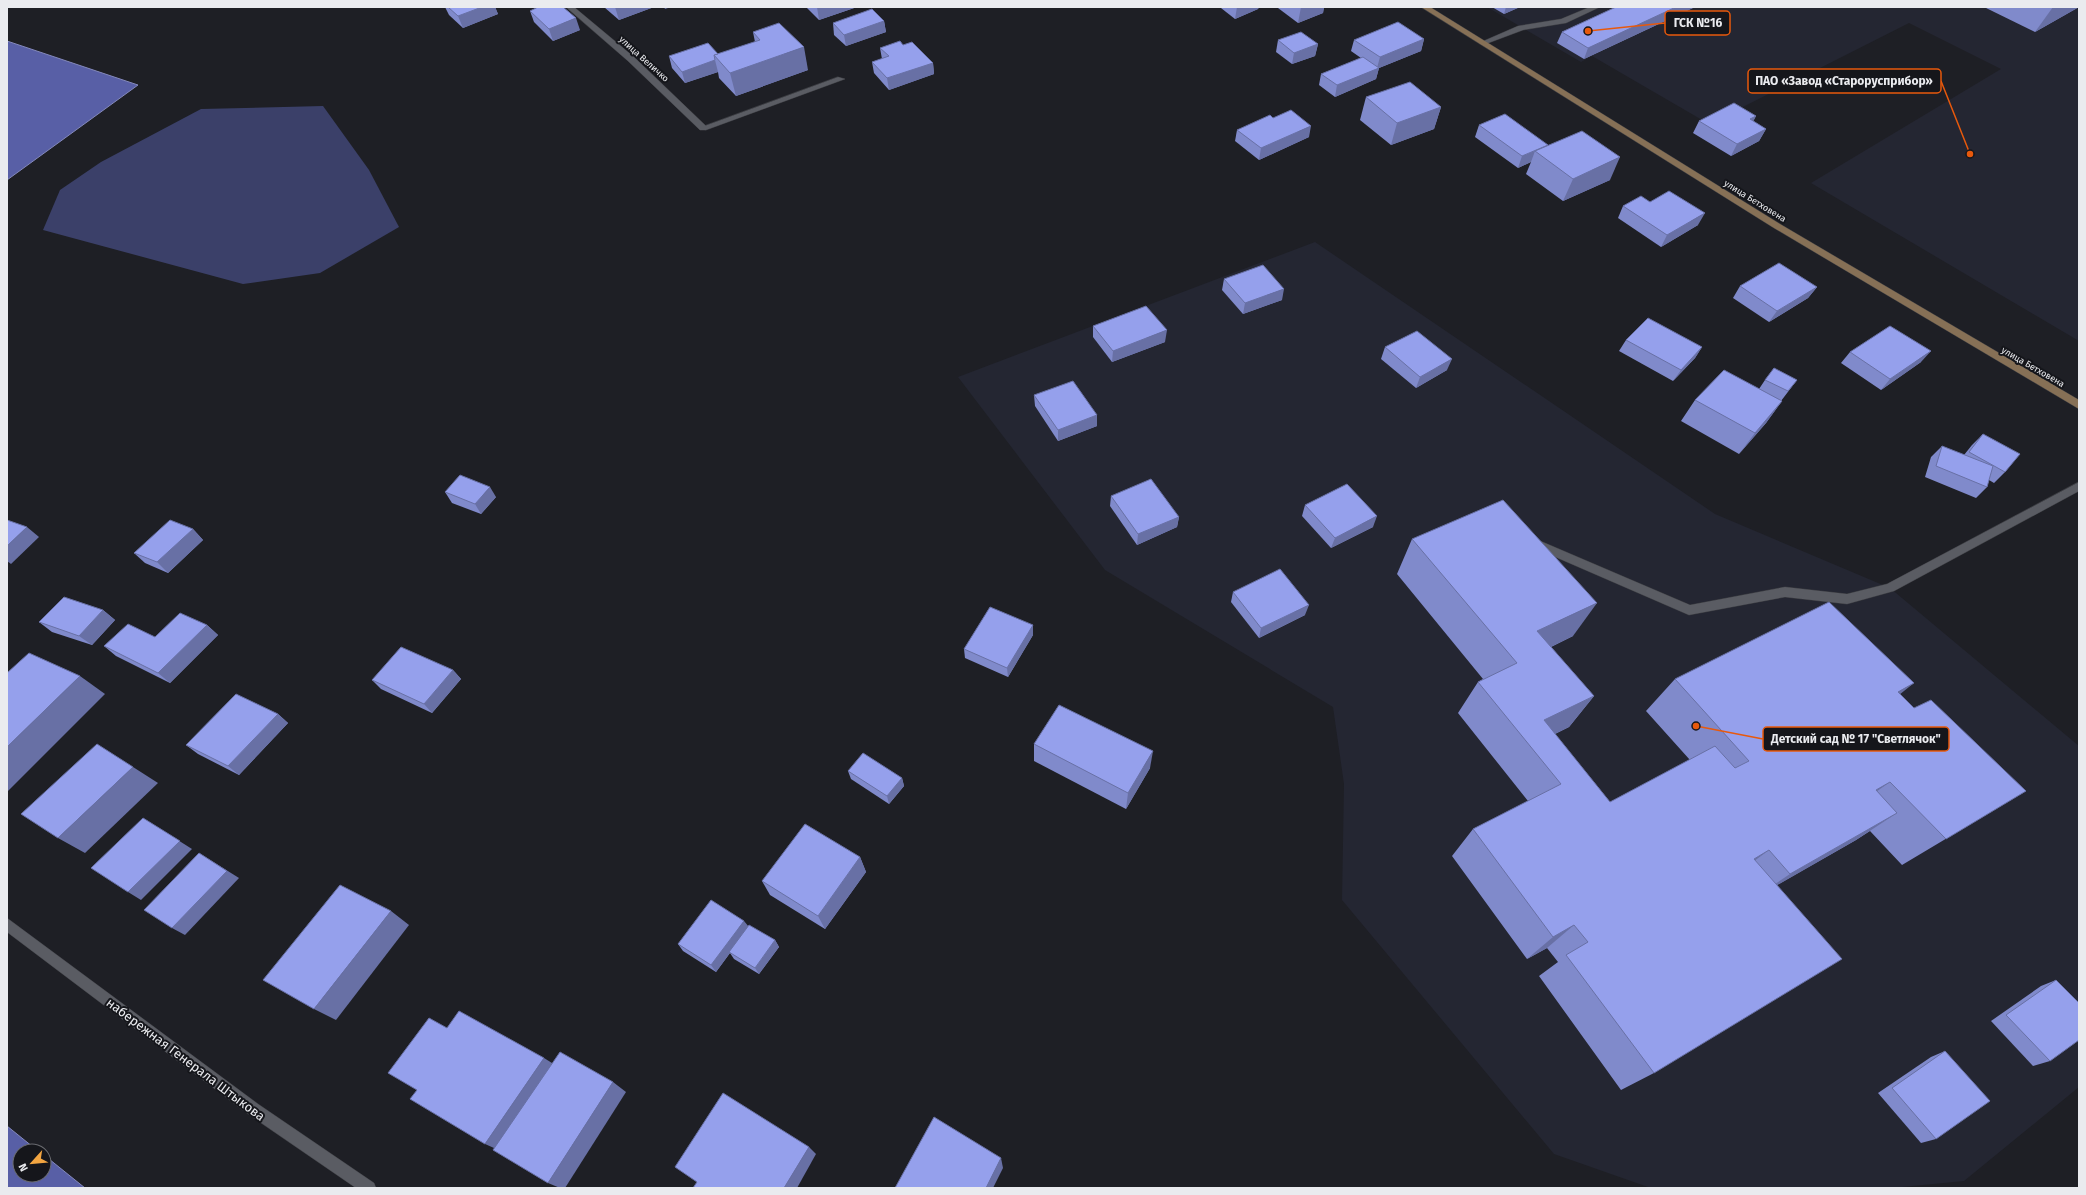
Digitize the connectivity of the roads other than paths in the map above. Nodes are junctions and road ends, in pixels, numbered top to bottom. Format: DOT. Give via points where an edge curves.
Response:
graph roads {
  1 [pos="570,7"];
  2 [pos="1425,7"];
  3 [pos="1596,7"];
  4 [pos="1484,43"];
  5 [pos="841,79"];
  6 [pos="2079,405"];
  7 [pos="2079,486"];
  8 [pos="1522,538"];
  9 [pos="7,924"];
  10 [pos="369,1188"];
  1 -- 5 [label="street, улица Величко" via="703,128"];
  2 -- 4 [label="main road, улица Бетховена"];
  3 -- 4 [label="street" via="1563,21 1521,28"];
  4 -- 6 [label="main road, улица Бетховена" via="1790,235"];
  7 -- 8 [label="street" via="1890,588 1847,600 1785,592 1689,610"];
  9 -- 10 [label="street, набережная Генерала Штыкова" via="253,1109"];
}
